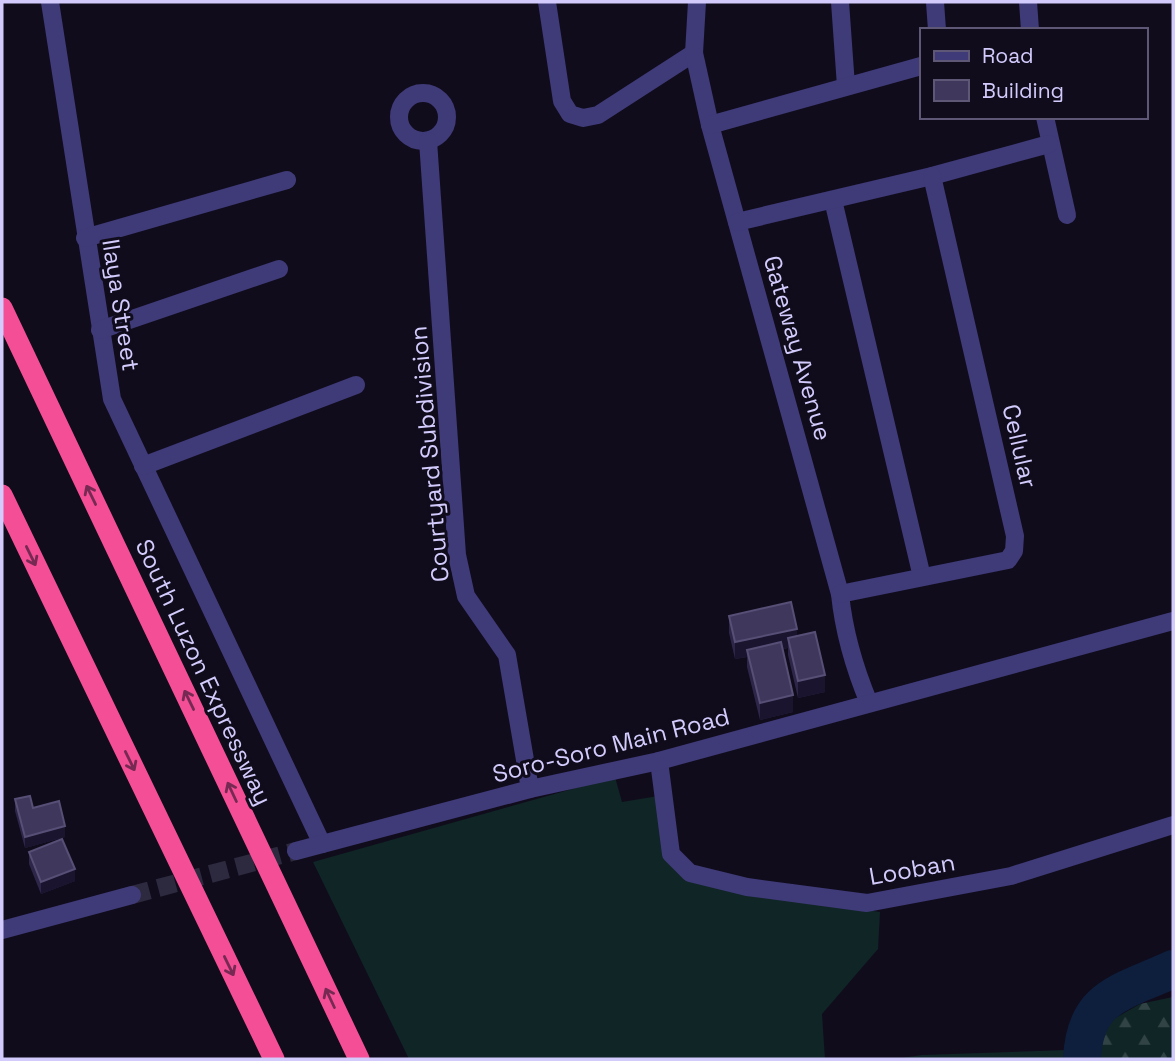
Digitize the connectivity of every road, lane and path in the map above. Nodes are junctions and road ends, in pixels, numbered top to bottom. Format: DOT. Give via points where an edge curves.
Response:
graph roads {
  1 [pos="50,2"];
  2 [pos="547,2"];
  3 [pos="697,2"];
  4 [pos="839,2"];
  5 [pos="934,2"];
  6 [pos="1028,2"];
  7 [pos="937,28"];
  8 [pos="1030,28"];
  9 [pos="694,52"];
  10 [pos="920,66"];
  11 [pos="846,86"];
  12 [pos="1045,119"];
  13 [pos="710,125"];
  14 [pos="428,141"];
  15 [pos="1049,144"];
  16 [pos="932,176"];
  17 [pos="287,180"];
  18 [pos="833,200"];
  19 [pos="1067,215"];
  20 [pos="737,222"];
  21 [pos="85,238"];
  22 [pos="279,269"];
  23 [pos="2,308"];
  24 [pos="100,331"];
  25 [pos="356,385"];
  26 [pos="143,466"];
  27 [pos="2,495"];
  28 [pos="922,577"];
  29 [pos="840,594"];
  30 [pos="1173,621"];
  31 [pos="869,704"];
  32 [pos="659,761"];
  33 [pos="530,789"];
  34 [pos="1173,825"];
  35 [pos="322,844"];
  36 [pos="296,851"];
  37 [pos="132,895"];
  38 [pos="2,930"];
  39 [pos="274,1059"];
  40 [pos="359,1059"];
  1 -- 21 [label="street, Ilaya Street"];
  2 -- 9 [label="street" via="562,101 570,114 583,118 598,115"];
  3 -- 9 [label="street, Gateway Avenue"];
  4 -- 11 [label="street"];
  5 -- 7 [label="street"];
  6 -- 8 [label="street"];
  9 -- 13 [label="street, Gateway Avenue"];
  10 -- 11 [label="street"];
  11 -- 13 [label="street"];
  12 -- 15 [label="street"];
  13 -- 20 [label="street, Gateway Avenue"];
  14 -- 33 [label="street, Courtyard Subdivision" via="457,555 466,596 507,655"];
  15 -- 16 [label="street"];
  15 -- 19 [label="street"];
  16 -- 18 [label="street"];
  16 -- 28 [label="street, Cellular" via="1015,536 1008,560"];
  17 -- 21 [label="street"];
  18 -- 20 [label="street"];
  18 -- 28 [label="street"];
  20 -- 29 [label="street, Gateway Avenue"];
  21 -- 24 [label="street, Ilaya Street"];
  22 -- 24 [label="street"];
  40 -- 23 [label="highway, South Luzon Expressway, one-way"];
  24 -- 26 [label="street, Ilaya Street" via="112,400"];
  25 -- 26 [label="street"];
  26 -- 35 [label="street, Ilaya Street"];
  27 -- 39 [label="highway, one-way"];
  28 -- 29 [label="street, Cellular"];
  29 -- 31 [label="street, Gateway Avenue" via="853,666"];
  30 -- 31 [label="street, Soro-Soro Main Road"];
  31 -- 32 [label="street, Soro-Soro Main Road"];
  32 -- 33 [label="street, Soro-Soro Main Road"];
  32 -- 34 [label="street, Looban" via="671,854 690,873 747,887 866,903 1011,876"];
  33 -- 35 [label="street, Soro-Soro Main Road"];
  35 -- 36 [label="street, Soro-Soro Main Road"];
  37 -- 38 [label="street"];
}
